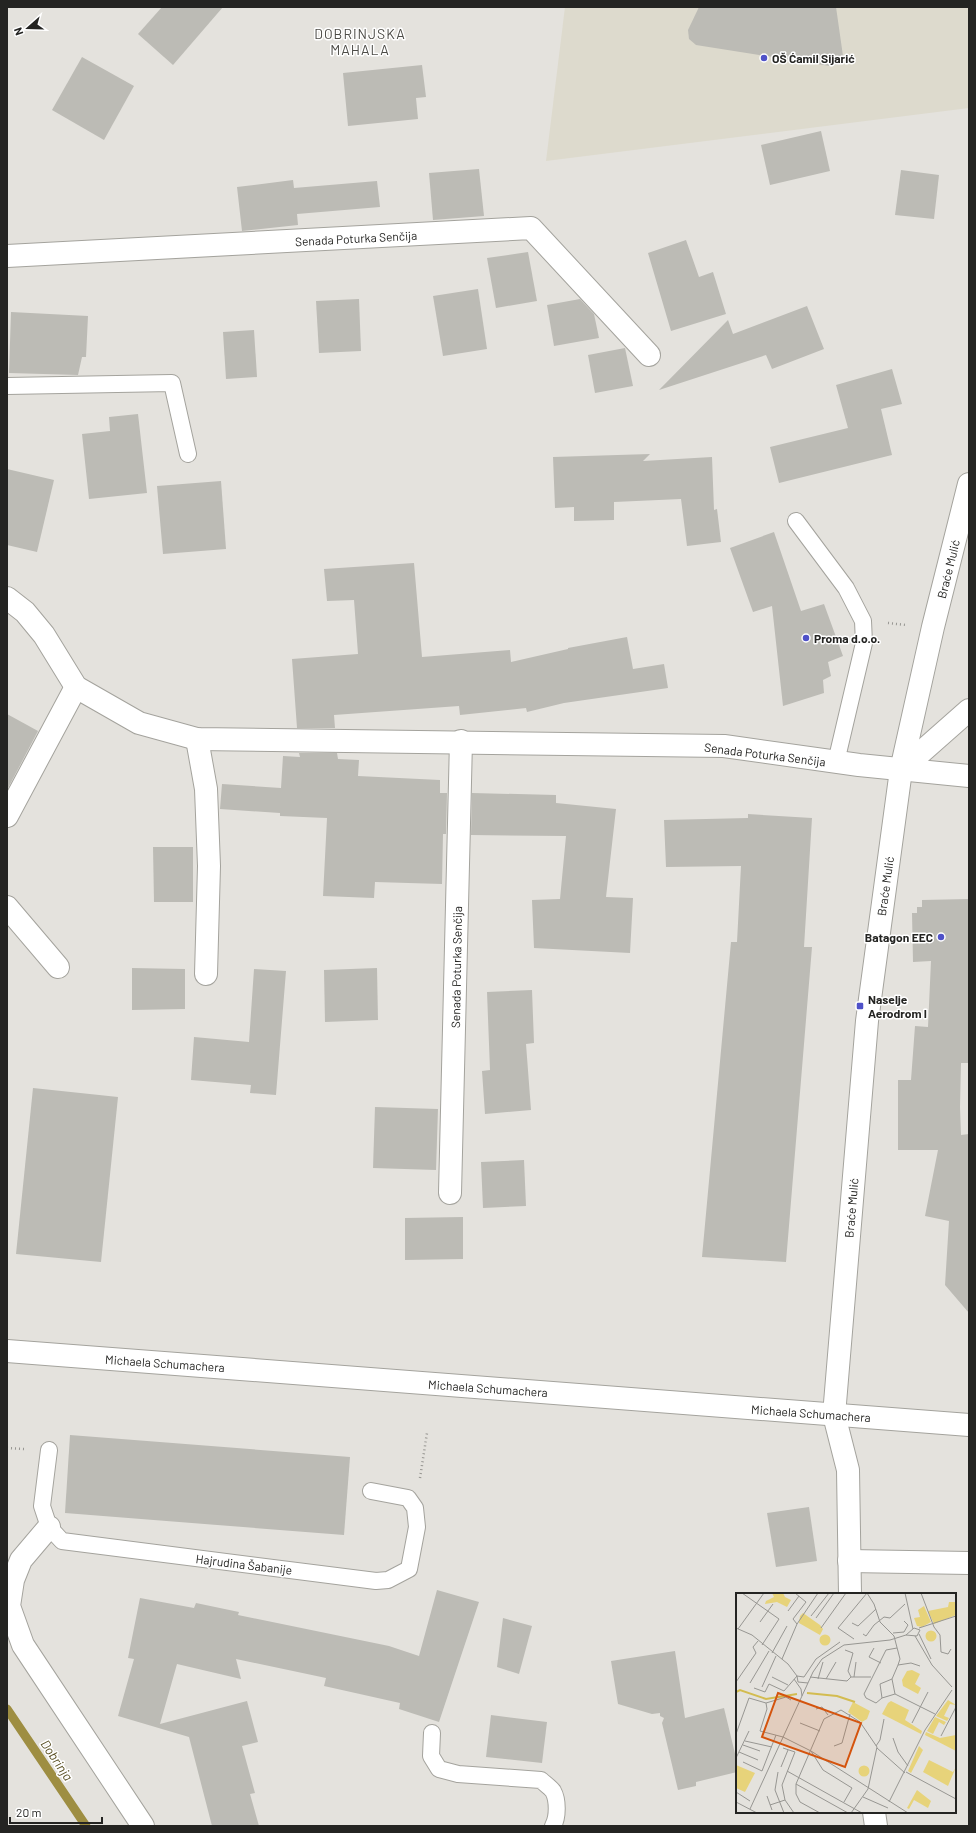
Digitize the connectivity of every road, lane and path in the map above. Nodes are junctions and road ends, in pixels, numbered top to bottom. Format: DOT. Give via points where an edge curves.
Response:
graph roads {
  1 [pos="7,256"];
  2 [pos="649,356"];
  3 [pos="7,386"];
  4 [pos="188,454"];
  5 [pos="969,484"];
  6 [pos="796,521"];
  7 [pos="7,598"];
  8 [pos="863,621"];
  9 [pos="933,627"];
  10 [pos="76,687"];
  11 [pos="969,710"];
  12 [pos="197,739"];
  13 [pos="461,742"];
  14 [pos="836,762"];
  15 [pos="901,770"];
  16 [pos="969,776"];
  17 [pos="7,816"];
  18 [pos="7,907"];
  19 [pos="58,967"];
  20 [pos="206,974"];
  21 [pos="450,1193"];
  22 [pos="7,1351"];
  23 [pos="834,1415"];
  24 [pos="969,1425"];
  25 [pos="427,1433"];
  26 [pos="49,1450"];
  27 [pos="371,1491"];
  28 [pos="416,1508"];
  29 [pos="49,1526"];
  30 [pos="849,1560"];
  31 [pos="969,1563"];
  32 [pos="850,1593"];
  33 [pos="432,1733"];
  34 [pos="874,1813"];
  35 [pos="143,1826"];
  36 [pos="553,1826"];
  37 [pos="876,1826"];
  1 -- 2 [label="street, Senada Poturka Senčija" via="531,228"];
  3 -- 4 [label="lane" via="172,383"];
  5 -- 9 [label="street, Braće Mulić"];
  6 -- 8 [label="lane" via="846,588"];
  7 -- 10 [label="street, Senada Poturka Senčija" via="25,612 44,635"];
  8 -- 9 [label="path"];
  8 -- 14 [label="lane" via="864,644"];
  9 -- 15 [label="street, Braće Mulić"];
  10 -- 12 [label="street, Senada Poturka Senčija" via="139,723"];
  10 -- 17 [label="street"];
  11 -- 15 [label="street"];
  12 -- 13 [label="street, Senada Poturka Senčija"];
  12 -- 20 [label="street" via="206,789 209,866"];
  13 -- 14 [label="street, Senada Poturka Senčija" via="724,746"];
  13 -- 21 [label="street, Senada Poturka Senčija"];
  14 -- 15 [label="street, Senada Poturka Senčija"];
  15 -- 16 [label="street, Senada Poturka Senčija"];
  15 -- 23 [label="street, Braće Mulić" via="868,1021"];
  18 -- 19 [label="street"];
  22 -- 23 [label="street, Michaela Schumachera"];
  23 -- 24 [label="street, Michaela Schumachera"];
  23 -- 30 [label="street, Braće Mulić" via="848,1470"];
  25 -- 28 [label="path"];
  26 -- 29 [label="lane, Hajrudina Šabanije" via="42,1506"];
  27 -- 28 [label="lane" via="408,1498"];
  28 -- 29 [label="lane, Hajrudina Šabanije" via="417,1527 409,1569 388,1580 376,1581 62,1541"];
  29 -- 35 [label="street" via="21,1560 13,1580 9,1606 23,1645"];
  30 -- 31 [label="street"];
  30 -- 32 [label="street"];
  33 -- 36 [label="lane" via="430,1756 439,1769 458,1774 541,1780 553,1791 557,1806 556,1822"];
  34 -- 37 [label="street"];
}
